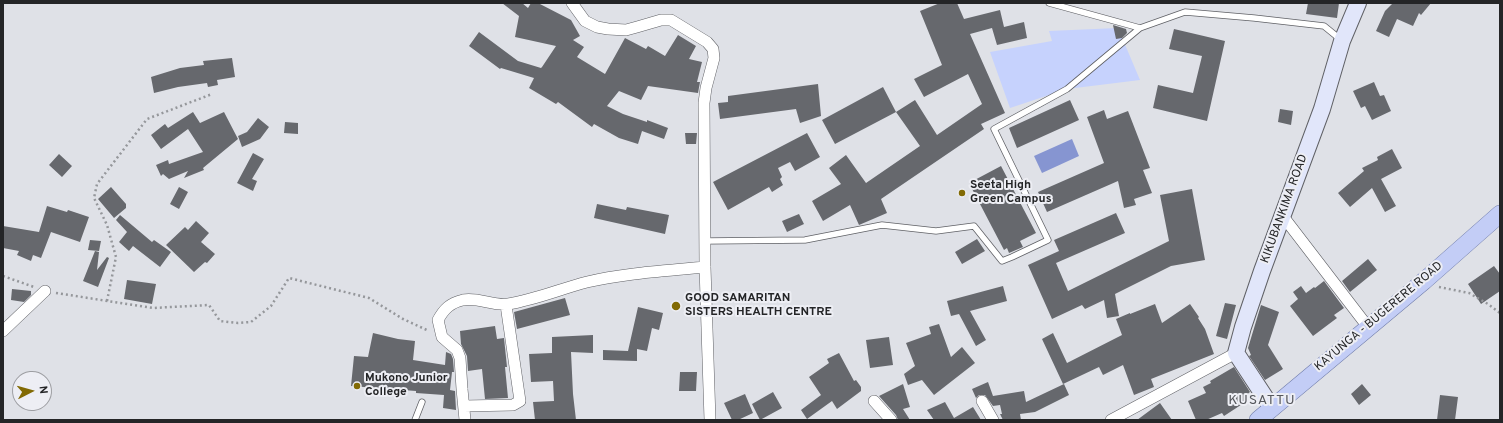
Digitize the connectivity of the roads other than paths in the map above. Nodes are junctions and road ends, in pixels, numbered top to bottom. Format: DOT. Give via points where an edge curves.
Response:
graph roads {
  1 [pos="572,3"];
  2 [pos="1049,3"];
  3 [pos="1358,3"];
  4 [pos="1140,28"];
  5 [pos="1342,41"];
  6 [pos="1500,214"];
  7 [pos="1282,216"];
  8 [pos="706,241"];
  9 [pos="705,267"];
  10 [pos="45,291"];
  11 [pos="506,304"];
  12 [pos="1368,327"];
  13 [pos="3,331"];
  14 [pos="1236,353"];
  15 [pos="874,401"];
  16 [pos="982,401"];
  17 [pos="422,402"];
  18 [pos="464,406"];
  19 [pos="1272,408"];
  20 [pos="416,420"];
  21 [pos="465,420"];
  22 [pos="710,420"];
  23 [pos="891,420"];
  24 [pos="992,420"];
  25 [pos="1111,420"];
  26 [pos="1258,420"];
  1 -- 8 [label="street" via="584,21 597,27 626,30 661,20 671,20 707,42 713,49 714,58 704,103"];
  2 -- 4 [label="lane"];
  3 -- 5 [label="street, KIKUBANKIMA ROAD"];
  4 -- 5 [label="lane" via="1185,12 1324,26"];
  4 -- 8 [label="lane" via="1067,89 994,129 1048,240 1002,261 974,226 936,231 882,225 805,240"];
  5 -- 7 [label="street, KIKUBANKIMA ROAD" via="1322,109"];
  6 -- 12 [label="main road, KAYUNGA - BUGERERE ROAD"];
  7 -- 12 [label="street"];
  7 -- 14 [label="street, KIKUBANKIMA ROAD"];
  8 -- 9 [label="street"];
  9 -- 11 [label="street" via="586,282 550,294"];
  9 -- 22 [label="street"];
  10 -- 13 [label="street"];
  11 -- 18 [label="street" via="520,401 513,405"];
  11 -- 18 [label="street" via="478,299 463,300 449,304 438,320 442,337 457,350 460,358"];
  12 -- 19 [label="main road, KAYUNGA - BUGERERE ROAD"];
  14 -- 19 [label="street"];
  14 -- 25 [label="street"];
  15 -- 23 [label="street"];
  16 -- 24 [label="street"];
  17 -- 20 [label="lane"];
  18 -- 21 [label="street"];
  19 -- 26 [label="main road, KAYUNGA - BUGERERE ROAD"];
}
